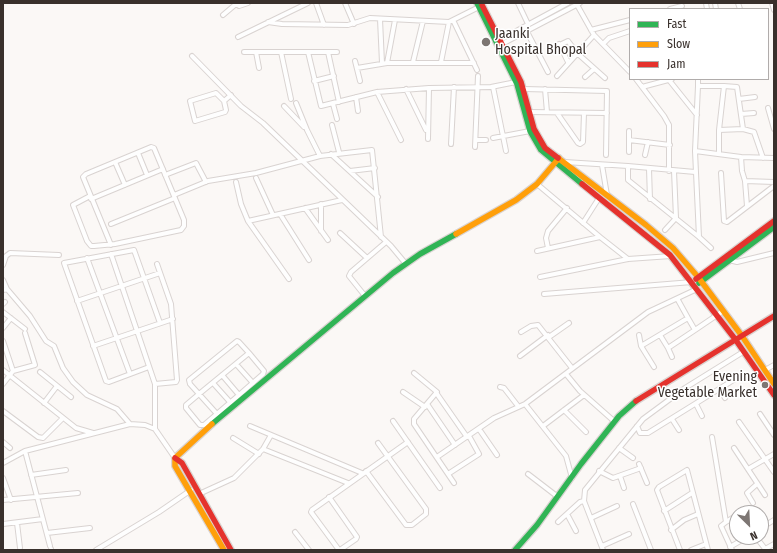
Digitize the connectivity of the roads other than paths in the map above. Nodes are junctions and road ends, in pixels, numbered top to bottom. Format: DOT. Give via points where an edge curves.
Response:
graph roads {
  1 [pos="248,3"];
  2 [pos="308,3"];
  3 [pos="316,3"];
  4 [pos="345,3"];
  5 [pos="518,3"];
  6 [pos="568,3"];
  7 [pos="577,3"];
  8 [pos="772,3"];
  9 [pos="236,4"];
  10 [pos="479,4"];
  11 [pos="774,10"];
  12 [pos="223,15"];
  13 [pos="380,19"];
  14 [pos="395,20"];
  15 [pos="629,20"];
  16 [pos="423,21"];
  17 [pos="451,21"];
  18 [pos="268,22"];
  19 [pos="324,24"];
  20 [pos="354,24"];
  21 [pos="526,25"];
  22 [pos="591,30"];
  23 [pos="526,31"];
  24 [pos="629,31"];
  25 [pos="594,35"];
  26 [pos="238,37"];
  27 [pos="498,43"];
  28 [pos="559,44"];
  29 [pos="603,44"];
  30 [pos="551,49"];
  31 [pos="244,52"];
  32 [pos="256,52"];
  33 [pos="281,52"];
  34 [pos="308,52"];
  35 [pos="328,52"];
  36 [pos="338,52"];
  37 [pos="577,53"];
  38 [pos="192,56"];
  39 [pos="355,61"];
  40 [pos="413,62"];
  41 [pos="441,62"];
  42 [pos="568,62"];
  43 [pos="382,63"];
  44 [pos="387,63"];
  45 [pos="474,64"];
  46 [pos="628,66"];
  47 [pos="259,68"];
  48 [pos="357,68"];
  49 [pos="594,69"];
  50 [pos="476,70"];
  51 [pos="548,72"];
  52 [pos="334,76"];
  53 [pos="478,76"];
  54 [pos="557,76"];
  55 [pos="585,77"];
  56 [pos="604,78"];
  57 [pos="637,80"];
  58 [pos="667,80"];
  59 [pos="672,80"];
  60 [pos="698,80"];
  61 [pos="314,81"];
  62 [pos="360,81"];
  63 [pos="516,82"];
  64 [pos="606,85"];
  65 [pos="698,86"];
  66 [pos="724,86"];
  67 [pos="454,87"];
  68 [pos="493,87"];
  69 [pos="642,87"];
  70 [pos="429,88"];
  71 [pos="477,88"];
  72 [pos="406,89"];
  73 [pos="524,89"];
  74 [pos="545,89"];
  75 [pos="606,91"];
  76 [pos="377,92"];
  77 [pos="231,95"];
  78 [pos="356,97"];
  79 [pos="755,97"];
  80 [pos="291,99"];
  81 [pos="739,99"];
  82 [pos="224,101"];
  83 [pos="339,102"];
  84 [pos="296,104"];
  85 [pos="333,104"];
  86 [pos="284,106"];
  87 [pos="768,108"];
  88 [pos="358,111"];
  89 [pos="529,112"];
  90 [pos="547,112"];
  91 [pos="557,112"];
  92 [pos="584,113"];
  93 [pos="607,113"];
  94 [pos="754,113"];
  95 [pos="741,114"];
  96 [pos="697,115"];
  97 [pos="337,119"];
  98 [pos="332,125"];
  99 [pos="743,129"];
  100 [pos="774,129"];
  101 [pos="307,130"];
  102 [pos="426,130"];
  103 [pos="530,130"];
  104 [pos="719,130"];
  105 [pos="629,131"];
  106 [pos="503,136"];
  107 [pos="428,138"];
  108 [pos="493,138"];
  109 [pos="401,140"];
  110 [pos="476,140"];
  111 [pos="486,140"];
  112 [pos="629,140"];
  113 [pos="648,142"];
  114 [pos="451,144"];
  115 [pos="670,145"];
  116 [pos="475,147"];
  117 [pos="506,151"];
  118 [pos="695,151"];
  119 [pos="339,152"];
  120 [pos="629,152"];
  121 [pos="138,153"];
  122 [pos="719,153"];
  123 [pos="331,154"];
  124 [pos="606,155"];
  125 [pos="645,155"];
  126 [pos="320,156"];
  127 [pos="741,157"];
  128 [pos="763,158"];
  129 [pos="774,158"];
  130 [pos="301,160"];
  131 [pos="557,160"];
  132 [pos="115,162"];
  133 [pos="565,162"];
  134 [pos="602,165"];
  135 [pos="628,166"];
  136 [pos="375,168"];
  137 [pos="163,169"];
  138 [pos="649,169"];
  139 [pos="350,171"];
  140 [pos="672,171"];
  141 [pos="695,172"];
  142 [pos="721,174"];
  143 [pos="165,175"];
  144 [pos="147,176"];
  145 [pos="256,178"];
  146 [pos="746,181"];
  147 [pos="206,182"];
  148 [pos="236,182"];
  149 [pos="774,182"];
  150 [pos="537,184"];
  151 [pos="125,185"];
  152 [pos="774,186"];
  153 [pos="607,195"];
  154 [pos="174,196"];
  155 [pos="90,197"];
  156 [pos="378,197"];
  157 [pos="599,198"];
  158 [pos="650,199"];
  159 [pos="342,200"];
  160 [pos="321,204"];
  161 [pos="747,206"];
  162 [pos="305,208"];
  163 [pos="567,208"];
  164 [pos="280,214"];
  165 [pos="274,215"];
  166 [pos="676,218"];
  167 [pos="248,221"];
  168 [pos="774,221"];
  169 [pos="583,223"];
  170 [pos="111,224"];
  171 [pos="774,227"];
  172 [pos="665,230"];
  173 [pos="321,231"];
  174 [pos="340,233"];
  175 [pos="382,237"];
  176 [pos="600,237"];
  177 [pos="699,237"];
  178 [pos="328,240"];
  179 [pos="386,242"];
  180 [pos="111,245"];
  181 [pos="548,248"];
  182 [pos="710,248"];
  183 [pos="537,251"];
  184 [pos="774,253"];
  185 [pos="111,254"];
  186 [pos="58,255"];
  187 [pos="671,256"];
  188 [pos="87,258"];
  189 [pos="367,258"];
  190 [pos="628,259"];
  191 [pos="309,260"];
  192 [pos="729,260"];
  193 [pos="3,264"];
  194 [pos="157,264"];
  195 [pos="406,264"];
  196 [pos="160,273"];
  197 [pos="540,277"];
  198 [pos="144,278"];
  199 [pos="289,279"];
  200 [pos="3,280"];
  201 [pos="700,280"];
  202 [pos="122,286"];
  203 [pos="695,286"];
  204 [pos="5,289"];
  205 [pos="100,294"];
  206 [pos="544,294"];
  207 [pos="365,296"];
  208 [pos="678,300"];
  209 [pos="77,301"];
  210 [pos="723,311"];
  211 [pos="3,312"];
  212 [pos="716,316"];
  213 [pos="774,316"];
  214 [pos="11,318"];
  215 [pos="688,318"];
  216 [pos="173,319"];
  217 [pos="160,323"];
  218 [pos="568,323"];
  219 [pos="3,328"];
  220 [pos="695,330"];
  221 [pos="137,331"];
  222 [pos="520,332"];
  223 [pos="660,335"];
  224 [pos="548,336"];
  225 [pos="639,336"];
  226 [pos="742,336"];
  227 [pos="116,338"];
  228 [pos="735,339"];
  229 [pos="3,341"];
  230 [pos="93,346"];
  231 [pos="641,346"];
  232 [pos="668,348"];
  233 [pos="743,352"];
  234 [pos="249,353"];
  235 [pos="520,356"];
  236 [pos="672,356"];
  237 [pos="236,364"];
  238 [pos="774,365"];
  239 [pos="150,367"];
  240 [pos="654,367"];
  241 [pos="572,368"];
  242 [pos="3,370"];
  243 [pos="765,370"];
  244 [pos="40,372"];
  245 [pos="414,373"];
  246 [pos="12,374"];
  247 [pos="130,374"];
  248 [pos="566,374"];
  249 [pos="222,375"];
  250 [pos="740,376"];
  251 [pos="213,383"];
  252 [pos="253,383"];
  253 [pos="3,384"];
  254 [pos="156,384"];
  255 [pos="774,384"];
  256 [pos="57,386"];
  257 [pos="500,387"];
  258 [pos="720,389"];
  259 [pos="403,392"];
  260 [pos="199,394"];
  261 [pos="239,394"];
  262 [pos="437,394"];
  263 [pos="584,395"];
  264 [pos="774,395"];
  265 [pos="71,397"];
  266 [pos="725,398"];
  267 [pos="236,401"];
  268 [pos="230,402"];
  269 [pos="44,403"];
  270 [pos="525,404"];
  271 [pos="696,404"];
  272 [pos="426,405"];
  273 [pos="518,406"];
  274 [pos="564,410"];
  275 [pos="3,411"];
  276 [pos="216,414"];
  277 [pos="760,414"];
  278 [pos="702,416"];
  279 [pos="63,418"];
  280 [pos="672,419"];
  281 [pos="394,421"];
  282 [pos="615,422"];
  283 [pos="739,422"];
  284 [pos="130,424"];
  285 [pos="250,426"];
  286 [pos="543,426"];
  287 [pos="637,426"];
  288 [pos="155,429"];
  289 [pos="479,429"];
  290 [pos="679,430"];
  291 [pos="586,432"];
  292 [pos="94,434"];
  293 [pos="271,435"];
  294 [pos="774,435"];
  295 [pos="468,437"];
  296 [pos="233,438"];
  297 [pos="712,438"];
  298 [pos="3,442"];
  299 [pos="408,442"];
  300 [pos="378,443"];
  301 [pos="455,445"];
  302 [pos="10,448"];
  303 [pos="263,448"];
  304 [pos="619,448"];
  305 [pos="734,448"];
  306 [pos="25,450"];
  307 [pos="259,454"];
  308 [pos="774,454"];
  309 [pos="497,455"];
  310 [pos="387,456"];
  311 [pos="436,457"];
  312 [pos="175,458"];
  313 [pos="633,458"];
  314 [pos="765,459"];
  315 [pos="3,463"];
  316 [pos="748,469"];
  317 [pos="66,470"];
  318 [pos="599,471"];
  319 [pos="364,472"];
  320 [pos="774,472"];
  321 [pos="448,474"];
  322 [pos="528,474"];
  323 [pos="31,475"];
  324 [pos="620,476"];
  325 [pos="3,478"];
  326 [pos="572,478"];
  327 [pos="348,483"];
  328 [pos="454,483"];
  329 [pos="647,483"];
  330 [pos="757,484"];
  331 [pos="195,488"];
  332 [pos="440,488"];
  333 [pos="624,488"];
  334 [pos="189,491"];
  335 [pos="692,493"];
  336 [pos="78,494"];
  337 [pos="199,494"];
  338 [pos="765,495"];
  339 [pos="37,497"];
  340 [pos="329,497"];
  341 [pos="558,497"];
  342 [pos="3,500"];
  343 [pos="11,500"];
  344 [pos="584,501"];
  345 [pos="753,503"];
  346 [pos="633,504"];
  347 [pos="617,506"];
  348 [pos="664,511"];
  349 [pos="567,514"];
  350 [pos="698,514"];
  351 [pos="591,518"];
  352 [pos="43,519"];
  353 [pos="729,520"];
  354 [pos="558,522"];
  355 [pos="726,522"];
  356 [pos="17,523"];
  357 [pos="3,524"];
  358 [pos="90,528"];
  359 [pos="671,530"];
  360 [pos="576,531"];
  361 [pos="295,532"];
  362 [pos="47,533"];
  363 [pos="629,534"];
  364 [pos="706,544"];
  365 [pos="774,544"];
  366 [pos="20,548"];
  367 [pos="51,548"];
  368 [pos="601,548"];
  369 [pos="731,549"];
  370 [pos="766,549"];
  371 [pos="96,550"];
  372 [pos="224,550"];
  373 [pos="231,550"];
  374 [pos="309,550"];
  375 [pos="339,550"];
  376 [pos="514,550"];
  377 [pos="651,550"];
  378 [pos="680,550"];
  379 [pos="691,550"];
  380 [pos="708,550"];
  1 -- 9 [label="street" via="239,6"];
  2 -- 18 [label="street"];
  3 -- 19 [label="street"];
  4 -- 20 [label="street"];
  5 -- 21 [label="street"];
  6 -- 21 [label="street"];
  7 -- 22 [label="street"];
  7 -- 23 [label="street"];
  8 -- 11 [label="street"];
  9 -- 12 [label="street"];
  10 -- 17 [label="street"];
  10 -- 27 [label="street"];
  13 -- 14 [label="street"];
  13 -- 20 [label="street" via="370,18"];
  13 -- 43 [label="street"];
  14 -- 16 [label="street"];
  14 -- 44 [label="street"];
  15 -- 22 [label="street"];
  16 -- 17 [label="street"];
  16 -- 40 [label="street"];
  17 -- 41 [label="street"];
  17 -- 45 [label="street"];
  18 -- 19 [label="street"];
  18 -- 26 [label="street"];
  19 -- 20 [label="street"];
  21 -- 23 [label="street"];
  21 -- 27 [label="street"];
  22 -- 25 [label="street"];
  23 -- 27 [label="street"];
  23 -- 51 [label="street"];
  24 -- 29 [label="street" via="609,38"];
  25 -- 29 [label="street"];
  25 -- 37 [label="street"];
  27 -- 63 [label="street"];
  27 -- 73 [label="street"];
  28 -- 30 [label="street"];
  28 -- 37 [label="street" via="568,41"];
  28 -- 42 [label="street"];
  29 -- 46 [label="street"];
  31 -- 32 [label="street"];
  32 -- 33 [label="street"];
  32 -- 47 [label="street"];
  33 -- 34 [label="street"];
  33 -- 80 [label="street"];
  34 -- 35 [label="street"];
  34 -- 61 [label="street"];
  35 -- 36 [label="street"];
  35 -- 52 [label="street"];
  37 -- 42 [label="street"];
  37 -- 49 [label="street"];
  38 -- 77 [label="street"];
  39 -- 48 [label="street"];
  40 -- 41 [label="street"];
  40 -- 44 [label="street"];
  41 -- 45 [label="street"];
  42 -- 54 [label="street"];
  43 -- 44 [label="street"];
  43 -- 48 [label="street"];
  45 -- 50 [label="street"];
  48 -- 62 [label="street"];
  49 -- 55 [label="street"];
  49 -- 56 [label="street"];
  52 -- 61 [label="street"];
  52 -- 83 [label="street"];
  53 -- 71 [label="street"];
  57 -- 69 [label="street"];
  58 -- 69 [label="street"];
  59 -- 96 [label="street"];
  60 -- 65 [label="street"];
  61 -- 85 [label="street" via="320,105"];
  63 -- 68 [label="street"];
  63 -- 103 [label="street"];
  64 -- 75 [label="street"];
  65 -- 66 [label="street"];
  65 -- 96 [label="street"];
  66 -- 81 [label="street" via="736,86"];
  66 -- 104 [label="street"];
  67 -- 70 [label="street"];
  67 -- 71 [label="street"];
  67 -- 114 [label="street"];
  68 -- 71 [label="street"];
  68 -- 106 [label="street"];
  69 -- 115 [label="street" via="667,122"];
  70 -- 72 [label="street"];
  70 -- 102 [label="street"];
  71 -- 110 [label="street"];
  72 -- 76 [label="street"];
  72 -- 102 [label="street"];
  73 -- 74 [label="street"];
  73 -- 89 [label="street"];
  74 -- 75 [label="street"];
  74 -- 90 [label="street"];
  75 -- 93 [label="street"];
  76 -- 78 [label="street"];
  76 -- 109 [label="street"];
  77 -- 82 [label="street"];
  77 -- 130 [label="street"];
  78 -- 83 [label="street"];
  78 -- 88 [label="street"];
  79 -- 81 [label="street"];
  81 -- 95 [label="street"];
  82 -- 82 [label="street" via="225,112 195,121 190,101 217,93"];
  83 -- 85 [label="street"];
  84 -- 101 [label="street"];
  85 -- 97 [label="street"];
  86 -- 101 [label="street"];
  87 -- 100 [label="street"];
  89 -- 90 [label="street"];
  89 -- 131 [label="street" via="539,140"];
  90 -- 91 [label="street"];
  91 -- 92 [label="street"];
  91 -- 92 [label="street" via="580,144 583,142"];
  92 -- 93 [label="street"];
  93 -- 124 [label="street"];
  94 -- 95 [label="street"];
  95 -- 99 [label="street"];
  96 -- 118 [label="street"];
  98 -- 119 [label="street"];
  99 -- 104 [label="street"];
  99 -- 128 [label="street" via="754,132"];
  101 -- 126 [label="street"];
  102 -- 107 [label="street"];
  103 -- 106 [label="street"];
  103 -- 131 [label="street" via="542,151"];
  104 -- 122 [label="street"];
  105 -- 112 [label="street"];
  106 -- 108 [label="street"];
  106 -- 117 [label="street"];
  110 -- 111 [label="street"];
  110 -- 116 [label="street"];
  112 -- 113 [label="street"];
  112 -- 120 [label="street"];
  113 -- 115 [label="street"];
  113 -- 125 [label="street"];
  115 -- 140 [label="street"];
  118 -- 122 [label="street"];
  118 -- 141 [label="street"];
  119 -- 123 [label="street"];
  119 -- 136 [label="street" via="372,150"];
  121 -- 132 [label="street"];
  121 -- 137 [label="street" via="153,147"];
  121 -- 144 [label="street"];
  122 -- 127 [label="street"];
  123 -- 126 [label="street"];
  123 -- 139 [label="street"];
  126 -- 130 [label="street"];
  127 -- 128 [label="street"];
  127 -- 146 [label="street"];
  128 -- 129 [label="street"];
  130 -- 147 [label="street" via="256,173"];
  130 -- 159 [label="street"];
  131 -- 133 [label="street"];
  131 -- 150 [label="street"];
  131 -- 157 [label="street"];
  132 -- 151 [label="street"];
  132 -- 155 [label="street" via="83,177"];
  133 -- 134 [label="street"];
  133 -- 153 [label="street"];
  134 -- 135 [label="street"];
  134 -- 153 [label="street"];
  135 -- 138 [label="street"];
  135 -- 158 [label="street" via="629,183"];
  136 -- 139 [label="street"];
  136 -- 156 [label="street"];
  137 -- 143 [label="street"];
  137 -- 144 [label="street"];
  138 -- 140 [label="street"];
  138 -- 158 [label="street"];
  139 -- 156 [label="street"];
  140 -- 141 [label="street"];
  140 -- 166 [label="street"];
  141 -- 177 [label="street"];
  142 -- 161 [label="street" via="724,222"];
  143 -- 147 [label="street" via="196,163"];
  143 -- 154 [label="street"];
  144 -- 151 [label="street"];
  145 -- 165 [label="street"];
  146 -- 149 [label="street"];
  146 -- 161 [label="street"];
  147 -- 154 [label="street"];
  148 -- 167 [label="street" via="240,204"];
  150 -- 163 [label="street"];
  150 -- 195 [label="street" via="516,200"];
  151 -- 155 [label="street"];
  152 -- 161 [label="street"];
  153 -- 201 [label="street" via="672,248"];
  154 -- 170 [label="street"];
  154 -- 180 [label="street" via="184,220 181,230"];
  155 -- 180 [label="street"];
  155 -- 180 [label="street" via="73,205 87,241 91,246"];
  156 -- 175 [label="street"];
  157 -- 169 [label="street"];
  157 -- 187 [label="street"];
  158 -- 166 [label="street"];
  159 -- 160 [label="street"];
  159 -- 175 [label="street"];
  160 -- 162 [label="street"];
  160 -- 173 [label="street"];
  162 -- 164 [label="street"];
  162 -- 173 [label="street"];
  163 -- 169 [label="street"];
  163 -- 181 [label="street" via="548,231"];
  164 -- 165 [label="street"];
  164 -- 191 [label="street"];
  165 -- 167 [label="street"];
  166 -- 172 [label="street"];
  166 -- 177 [label="street"];
  167 -- 199 [label="street"];
  168 -- 201 [label="street"];
  169 -- 176 [label="street"];
  171 -- 192 [label="street"];
  173 -- 178 [label="street"];
  174 -- 189 [label="street"];
  175 -- 179 [label="street"];
  176 -- 181 [label="street"];
  176 -- 190 [label="street"];
  177 -- 182 [label="street"];
  179 -- 189 [label="street"];
  179 -- 195 [label="street"];
  181 -- 183 [label="street"];
  184 -- 192 [label="street" via="737,262"];
  185 -- 188 [label="street"];
  185 -- 198 [label="street" via="134,250"];
  185 -- 202 [label="street"];
  186 -- 193 [label="street" via="10,253"];
  187 -- 190 [label="street"];
  187 -- 203 [label="street"];
  188 -- 205 [label="street"];
  188 -- 209 [label="street" via="64,263"];
  189 -- 207 [label="street" via="349,276"];
  190 -- 197 [label="street"];
  192 -- 201 [label="street"];
  194 -- 196 [label="street"];
  195 -- 207 [label="street"];
  196 -- 198 [label="street"];
  196 -- 216 [label="street" via="171,304"];
  198 -- 202 [label="street"];
  198 -- 217 [label="street"];
  200 -- 204 [label="street"];
  201 -- 203 [label="street"];
  201 -- 210 [label="street"];
  202 -- 205 [label="street"];
  202 -- 221 [label="street"];
  203 -- 206 [label="street"];
  203 -- 208 [label="street"];
  203 -- 212 [label="street"];
  204 -- 284 [label="street" via="30,316 46,341 54,346 63,368 73,382 87,395 117,409"];
  205 -- 209 [label="street"];
  205 -- 227 [label="street"];
  207 -- 267 [label="street" via="297,355"];
  208 -- 215 [label="street"];
  208 -- 241 [label="street" via="648,312"];
  209 -- 230 [label="street"];
  210 -- 212 [label="street"];
  210 -- 226 [label="street"];
  211 -- 214 [label="street"];
  212 -- 220 [label="street"];
  212 -- 228 [label="street"];
  213 -- 226 [label="street"];
  214 -- 219 [label="street"];
  214 -- 246 [label="street" via="25,331 35,365"];
  215 -- 220 [label="street"];
  215 -- 223 [label="street"];
  216 -- 217 [label="street"];
  216 -- 254 [label="street" via="178,380"];
  217 -- 221 [label="street"];
  218 -- 224 [label="street"];
  220 -- 232 [label="street"];
  221 -- 227 [label="street"];
  221 -- 239 [label="street"];
  222 -- 224 [label="street" via="536,324"];
  223 -- 231 [label="street"];
  223 -- 232 [label="street"];
  224 -- 235 [label="street"];
  224 -- 241 [label="street"];
  225 -- 231 [label="street"];
  226 -- 228 [label="street"];
  226 -- 243 [label="street"];
  227 -- 230 [label="street"];
  227 -- 247 [label="street"];
  228 -- 233 [label="street"];
  228 -- 282 [label="street" via="639,398"];
  229 -- 246 [label="street"];
  230 -- 247 [label="street" via="107,382"];
  231 -- 240 [label="street"];
  232 -- 236 [label="street"];
  233 -- 264 [label="street"];
  233 -- 287 [label="street" via="665,402"];
  234 -- 237 [label="street"];
  234 -- 252 [label="street" via="264,372"];
  234 -- 260 [label="street" via="239,342 234,342 190,379 189,383"];
  237 -- 249 [label="street"];
  237 -- 252 [label="street"];
  238 -- 243 [label="street"];
  239 -- 247 [label="street"];
  239 -- 254 [label="street"];
  241 -- 248 [label="street"];
  242 -- 246 [label="street"];
  243 -- 255 [label="street"];
  244 -- 256 [label="street"];
  245 -- 262 [label="street" via="436,390"];
  246 -- 253 [label="street"];
  246 -- 269 [label="street"];
  248 -- 263 [label="street"];
  248 -- 270 [label="street"];
  249 -- 251 [label="street"];
  249 -- 261 [label="street"];
  250 -- 258 [label="street"];
  251 -- 260 [label="street"];
  251 -- 268 [label="street"];
  252 -- 261 [label="street"];
  254 -- 288 [label="street"];
  256 -- 265 [label="street"];
  256 -- 269 [label="street"];
  257 -- 273 [label="street" via="504,388"];
  258 -- 266 [label="street"];
  258 -- 271 [label="street"];
  259 -- 272 [label="street"];
  260 -- 276 [label="street"];
  260 -- 276 [label="street" via="185,407 200,425 204,425"];
  261 -- 267 [label="street"];
  262 -- 272 [label="street"];
  262 -- 295 [label="street"];
  263 -- 274 [label="street"];
  263 -- 282 [label="street"];
  267 -- 268 [label="street"];
  267 -- 312 [label="street"];
  268 -- 276 [label="street"];
  269 -- 279 [label="street"];
  270 -- 273 [label="street"];
  270 -- 286 [label="street"];
  271 -- 278 [label="street"];
  271 -- 280 [label="street"];
  272 -- 301 [label="street"];
  272 -- 311 [label="street" via="413,422"];
  273 -- 289 [label="street"];
  274 -- 286 [label="street"];
  274 -- 291 [label="street"];
  275 -- 279 [label="street" via="43,438"];
  277 -- 294 [label="street"];
  279 -- 292 [label="street" via="76,428"];
  280 -- 287 [label="street" via="646,434 640,433"];
  280 -- 290 [label="street"];
  281 -- 299 [label="street"];
  282 -- 326 [label="street"];
  283 -- 314 [label="street"];
  284 -- 288 [label="street"];
  284 -- 292 [label="street"];
  285 -- 293 [label="street"];
  286 -- 326 [label="street" via="566,456"];
  287 -- 304 [label="street"];
  288 -- 312 [label="street"];
  289 -- 295 [label="street"];
  289 -- 309 [label="street"];
  292 -- 306 [label="street"];
  293 -- 303 [label="street"];
  293 -- 319 [label="street"];
  295 -- 301 [label="street"];
  295 -- 321 [label="street" via="479,454"];
  296 -- 307 [label="street"];
  297 -- 355 [label="street"];
  298 -- 302 [label="street"];
  299 -- 310 [label="street"];
  299 -- 332 [label="street"];
  300 -- 310 [label="street"];
  301 -- 311 [label="street"];
  303 -- 307 [label="street"];
  303 -- 327 [label="street"];
  304 -- 313 [label="street"];
  304 -- 318 [label="street"];
  305 -- 316 [label="street"];
  306 -- 315 [label="street"];
  306 -- 323 [label="street"];
  307 -- 337 [label="street" via="234,478"];
  308 -- 314 [label="street"];
  310 -- 319 [label="street"];
  310 -- 319 [label="street" via="427,510 426,514 412,525 406,525"];
  311 -- 321 [label="street"];
  312 -- 331 [label="street" via="182,463"];
  312 -- 334 [label="street" via="176,466"];
  314 -- 316 [label="street"];
  314 -- 320 [label="street"];
  316 -- 330 [label="street"];
  317 -- 323 [label="street"];
  318 -- 324 [label="street" via="612,478"];
  318 -- 344 [label="street" via="584,491"];
  319 -- 327 [label="street"];
  321 -- 328 [label="street"];
  322 -- 341 [label="street"];
  323 -- 339 [label="street"];
  324 -- 329 [label="street" via="640,466"];
  324 -- 333 [label="street"];
  325 -- 343 [label="street"];
  326 -- 341 [label="street"];
  327 -- 340 [label="street"];
  330 -- 338 [label="street"];
  330 -- 345 [label="street" via="746,493"];
  331 -- 334 [label="street"];
  331 -- 337 [label="street"];
  334 -- 371 [label="street"];
  334 -- 372 [label="street"];
  335 -- 348 [label="street"];
  335 -- 348 [label="street" via="687,470 659,486 658,493"];
  335 -- 350 [label="street"];
  336 -- 339 [label="street"];
  337 -- 373 [label="street"];
  339 -- 343 [label="street"];
  339 -- 352 [label="street"];
  340 -- 375 [label="street" via="311,512"];
  340 -- 375 [label="street" via="357,536"];
  341 -- 376 [label="street"];
  342 -- 343 [label="street"];
  344 -- 349 [label="street"];
  344 -- 351 [label="street"];
  346 -- 377 [label="street"];
  347 -- 351 [label="street"];
  348 -- 359 [label="street"];
  349 -- 354 [label="street"];
  349 -- 360 [label="street"];
  350 -- 359 [label="street"];
  350 -- 364 [label="street"];
  351 -- 368 [label="street"];
  352 -- 356 [label="street"];
  352 -- 362 [label="street"];
  353 -- 355 [label="street"];
  355 -- 369 [label="street" via="721,526"];
  356 -- 357 [label="street"];
  356 -- 366 [label="street"];
  358 -- 362 [label="street"];
  359 -- 378 [label="street"];
  361 -- 374 [label="street"];
  362 -- 367 [label="street"];
  363 -- 368 [label="street"];
  364 -- 379 [label="street"];
  364 -- 380 [label="street"];
  365 -- 370 [label="street"];
}
